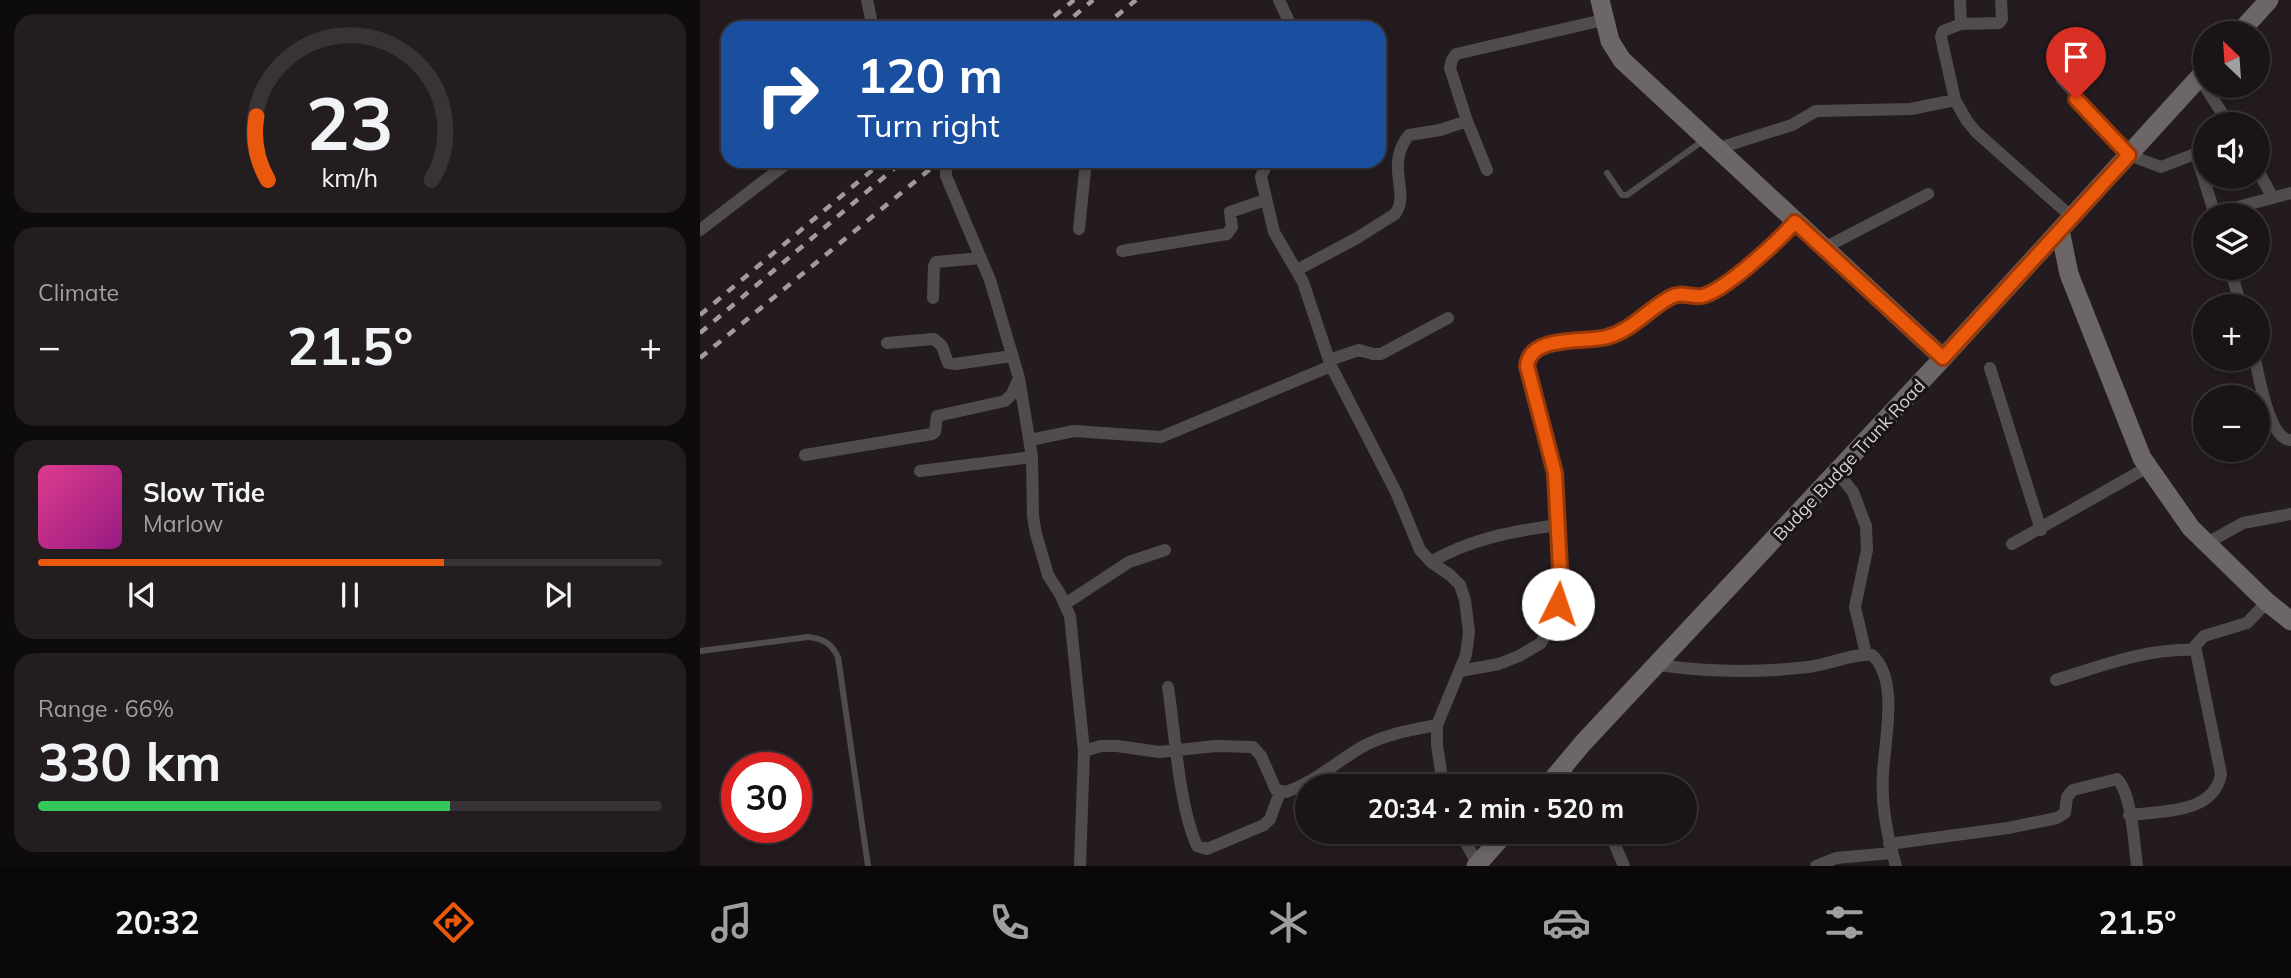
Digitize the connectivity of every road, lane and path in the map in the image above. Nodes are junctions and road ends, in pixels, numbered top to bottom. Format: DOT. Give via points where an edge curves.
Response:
graph roads {
  1 [pos="867,0"];
  2 [pos="1279,0"];
  3 [pos="1600,0"];
  4 [pos="1959,0"];
  5 [pos="2001,0"];
  6 [pos="2269,0"];
  7 [pos="1603,20"];
  8 [pos="872,21"];
  9 [pos="1289,21"];
  10 [pos="2250,21"];
  11 [pos="1961,24"];
  12 [pos="2059,81"];
  13 [pos="2193,84"];
  14 [pos="1955,100"];
  15 [pos="1467,121"];
  16 [pos="1711,144"];
  17 [pos="2129,155"];
  18 [pos="2193,155"];
  19 [pos="781,168"];
  20 [pos="947,168"];
  21 [pos="1085,168"];
  22 [pos="1265,168"];
  23 [pos="1487,170"];
  24 [pos="1607,173"];
  25 [pos="2268,189"];
  26 [pos="2291,193"];
  27 [pos="1928,194"];
  28 [pos="2273,198"];
  29 [pos="1265,200"];
  30 [pos="2255,203"];
  31 [pos="1795,222"];
  32 [pos="2066,224"];
  33 [pos="1079,229"];
  34 [pos="700,230"];
  35 [pos="1824,248"];
  36 [pos="1122,251"];
  37 [pos="981,258"];
  38 [pos="1297,270"];
  39 [pos="933,298"];
  40 [pos="1448,318"];
  41 [pos="887,343"];
  42 [pos="1012,356"];
  43 [pos="1943,358"];
  44 [pos="1330,363"];
  45 [pos="1990,368"];
  46 [pos="2258,371"];
  47 [pos="1019,379"];
  48 [pos="1030,440"];
  49 [pos="2291,440"];
  50 [pos="805,455"];
  51 [pos="1032,457"];
  52 [pos="2148,467"];
  53 [pos="920,471"];
  54 [pos="1837,472"];
  55 [pos="2291,514"];
  56 [pos="1558,525"];
  57 [pos="2041,530"];
  58 [pos="2207,543"];
  59 [pos="2012,544"];
  60 [pos="1165,551"];
  61 [pos="1431,562"];
  62 [pos="2267,602"];
  63 [pos="1065,604"];
  64 [pos="2291,621"];
  65 [pos="2194,650"];
  66 [pos="700,651"];
  67 [pos="1866,654"];
  68 [pos="1658,666"];
  69 [pos="1460,671"];
  70 [pos="2056,680"];
  71 [pos="1168,687"];
  72 [pos="1437,725"];
  73 [pos="1084,751"];
  74 [pos="1177,751"];
  75 [pos="1562,769"];
  76 [pos="1441,774"];
  77 [pos="1558,774"];
  78 [pos="1567,774"];
  79 [pos="1280,792"];
  80 [pos="2129,815"];
  81 [pos="1466,844"];
  82 [pos="1496,844"];
  83 [pos="1615,844"];
  84 [pos="1891,848"];
  85 [pos="1477,865"];
  86 [pos="868,866"];
  87 [pos="1080,866"];
  88 [pos="1624,866"];
  89 [pos="1816,866"];
  90 [pos="1896,866"];
  91 [pos="2137,866"];
  1 -- 8 [label="street"];
  2 -- 9 [label="street"];
  3 -- 7 [label="main road"];
  4 -- 11 [label="street"];
  5 -- 11 [label="street" via="1999,23"];
  6 -- 10 [label="main road"];
  7 -- 15 [label="street" via="1456,54 1450,68"];
  7 -- 16 [label="main road" via="1622,61"];
  11 -- 14 [label="street" via="1943,31 1941,37"];
  12 -- 17 [label="lane"];
  13 -- 17 [label="main road, Budge Budge Trunk Road"];
  14 -- 16 [label="street" via="1911,109 1816,111 1792,125"];
  14 -- 32 [label="street" via="1976,132"];
  15 -- 23 [label="street"];
  15 -- 38 [label="street" via="1409,135 1398,157 1400,208 1357,238"];
  16 -- 24 [label="lane" via="1627,195 1622,195"];
  16 -- 31 [label="main road"];
  17 -- 18 [label="street" via="2161,167"];
  17 -- 32 [label="main road, Budge Budge Trunk Road"];
  19 -- 34 [label="street"];
  20 -- 37 [label="street"];
  21 -- 33 [label="street"];
  22 -- 29 [label="street" via="1261,177"];
  25 -- 28 [label="street"];
  26 -- 28 [label="street"];
  27 -- 35 [label="street"];
  28 -- 30 [label="street"];
  29 -- 36 [label="street" via="1230,212 1232,227 1227,234"];
  29 -- 38 [label="street" via="1274,232"];
  31 -- 35 [label="main road"];
  31 -- 56 [label="street" via="1773,245 1711,292 1678,294 1626,331 1544,346 1528,360 1553,461"];
  32 -- 43 [label="main road, Budge Budge Trunk Road"];
  32 -- 52 [label="main road" via="2070,274"];
  35 -- 43 [label="main road"];
  37 -- 39 [label="street" via="936,262"];
  37 -- 42 [label="street"];
  38 -- 44 [label="street"];
  40 -- 44 [label="street" via="1381,354 1359,350"];
  41 -- 42 [label="street" via="934,338 948,363 955,364"];
  42 -- 47 [label="street"];
  43 -- 54 [label="main road, Budge Budge Trunk Road"];
  44 -- 48 [label="street" via="1161,437 1074,431"];
  44 -- 61 [label="street" via="1396,492 1420,550"];
  45 -- 57 [label="street"];
  46 -- 49 [label="street" via="2273,425 2285,440"];
  47 -- 48 [label="street"];
  47 -- 50 [label="street" via="1005,401 937,416 932,434"];
  48 -- 51 [label="street"];
  51 -- 53 [label="street"];
  51 -- 63 [label="street" via="1036,534 1048,575"];
  52 -- 57 [label="street"];
  52 -- 58 [label="main road"];
  54 -- 67 [label="street" via="1853,492 1866,526 1867,550 1855,607"];
  54 -- 68 [label="main road, Budge Budge Trunk Road"];
  55 -- 58 [label="street" via="2243,523"];
  56 -- 61 [label="street" via="1514,531 1466,545"];
  56 -- 69 [label="street" via="1561,594 1541,643 1499,664"];
  57 -- 59 [label="street"];
  58 -- 62 [label="main road"];
  60 -- 63 [label="street" via="1129,562"];
  61 -- 69 [label="street" via="1460,585 1465,600 1469,632"];
  62 -- 64 [label="main road"];
  62 -- 65 [label="street" via="2247,623 2204,636"];
  63 -- 73 [label="street"];
  65 -- 70 [label="street" via="2142,654"];
  65 -- 80 [label="street" via="2221,774 2219,787 2190,807"];
  66 -- 86 [label="lane" via="808,636 832,646 838,657"];
  67 -- 68 [label="street" via="1780,671"];
  67 -- 84 [label="street" via="1877,659 1886,678 1882,777"];
  68 -- 75 [label="main road, Budge Budge Trunk Road"];
  69 -- 72 [label="street"];
  71 -- 74 [label="street"];
  72 -- 76 [label="street"];
  72 -- 79 [label="street" via="1381,738 1325,774"];
  73 -- 74 [label="street" via="1116,746"];
  73 -- 87 [label="street"];
  74 -- 79 [label="street" via="1253,747"];
  74 -- 79 [label="street" via="1192,835 1201,849 1264,825"];
  75 -- 77 [label="main road, Budge Budge Trunk Road"];
  75 -- 78 [label="street"];
  80 -- 84 [label="street" via="2117,779 2073,790 2065,813 2057,818"];
  80 -- 91 [label="street"];
  81 -- 85 [label="street"];
  82 -- 85 [label="main road"];
  83 -- 88 [label="street"];
  84 -- 89 [label="street"];
  84 -- 90 [label="street"];
}
